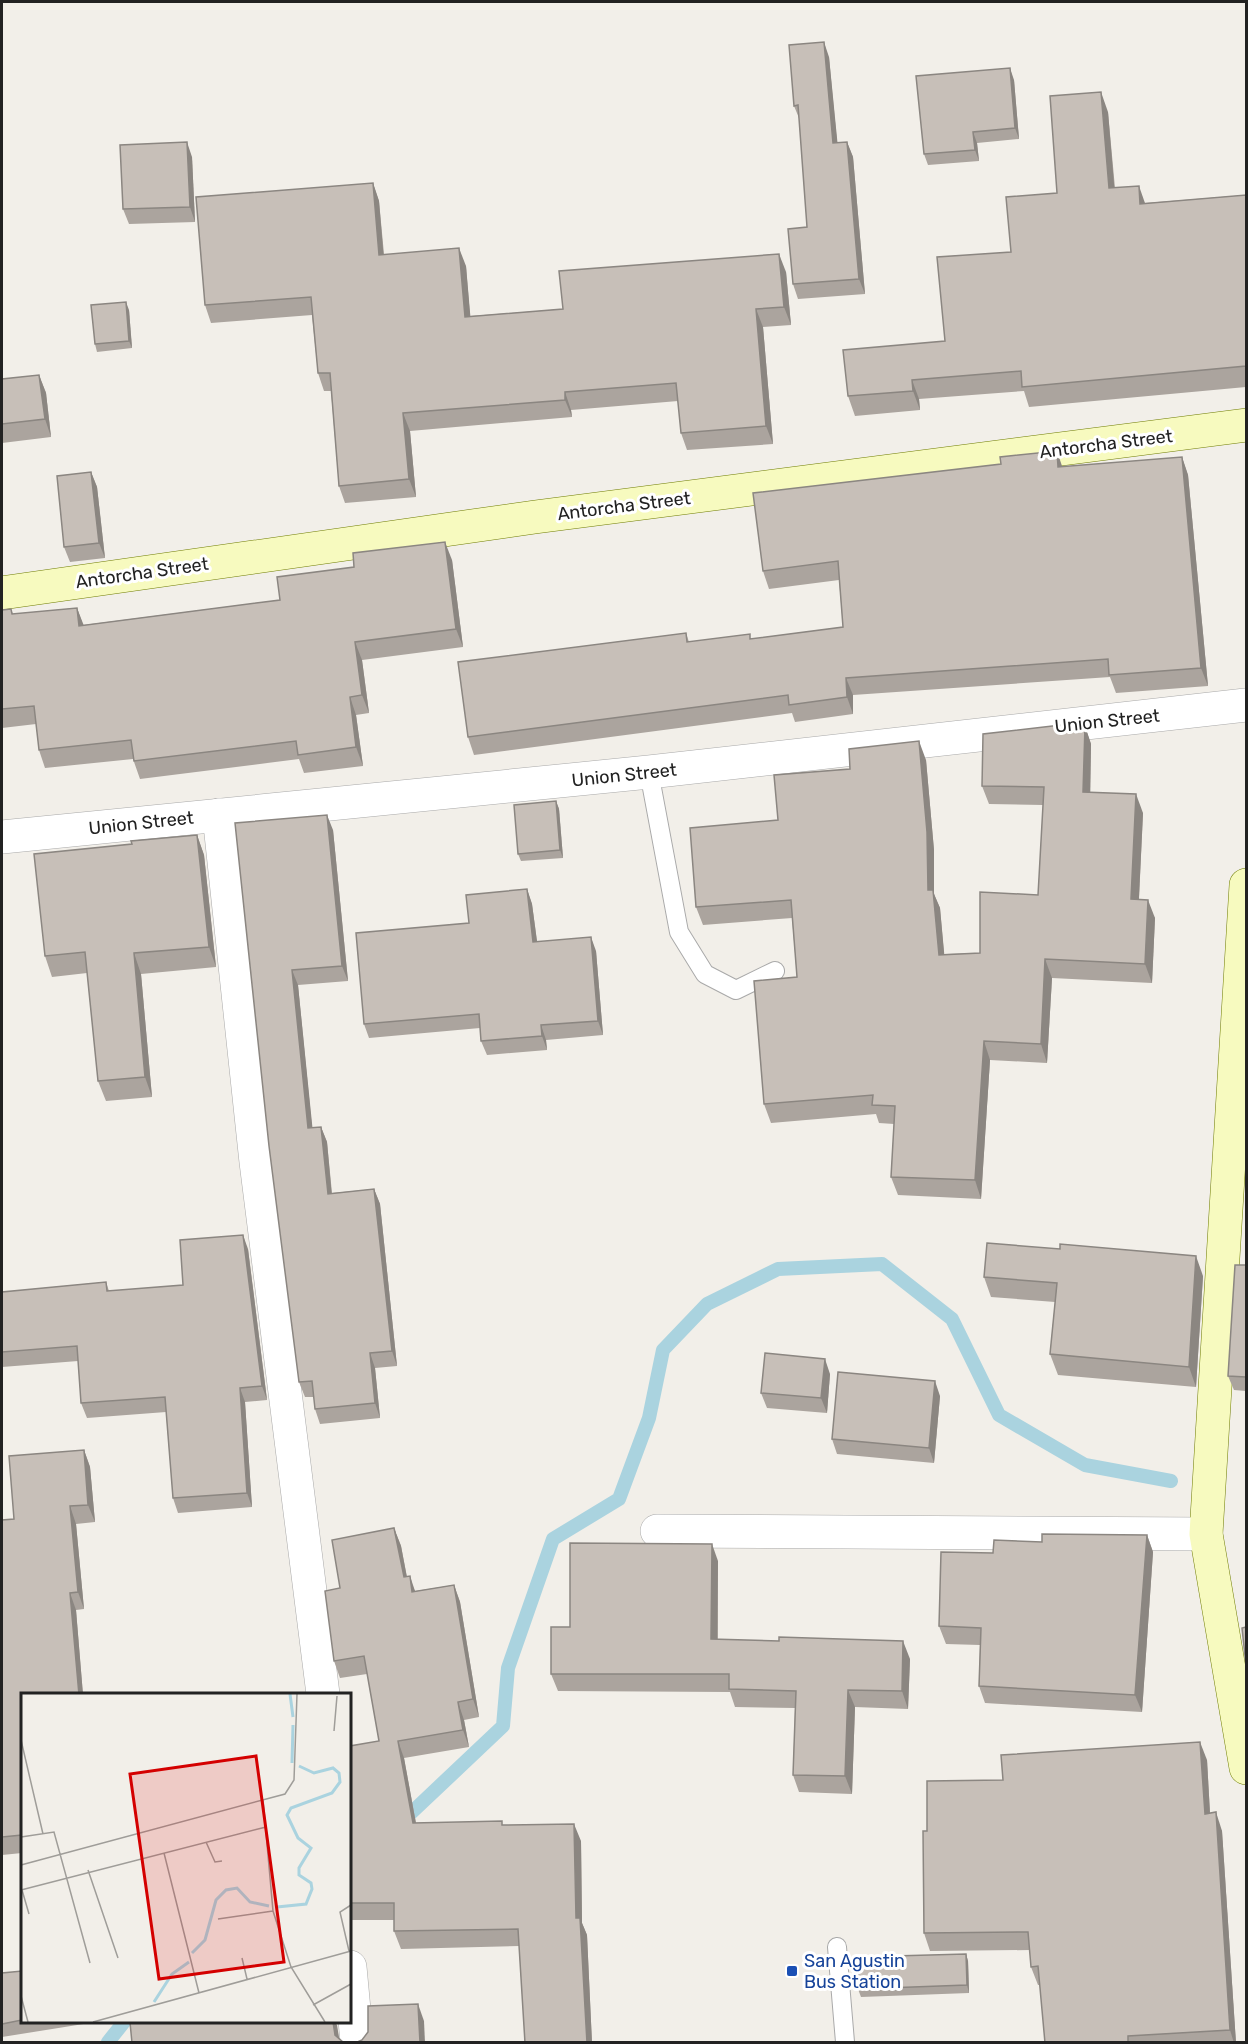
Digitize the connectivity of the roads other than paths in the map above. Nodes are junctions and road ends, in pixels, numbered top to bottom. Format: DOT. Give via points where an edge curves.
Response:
graph roads {
  1 [pos="1246,425"];
  2 [pos="2,592"];
  3 [pos="1246,705"];
  4 [pos="649,772"];
  5 [pos="219,814"];
  6 [pos="2,837"];
  7 [pos="1246,885"];
  8 [pos="775,971"];
  9 [pos="657,1531"];
  10 [pos="1206,1534"];
  11 [pos="323,1693"];
  12 [pos="1246,1768"];
  13 [pos="837,1947"];
  14 [pos="351,1978"];
  15 [pos="357,2043"];
  16 [pos="845,2043"];
  1 -- 2 [label="main road, Antorcha Street" via="535,517"];
  3 -- 4 [label="street, Union Street"];
  4 -- 5 [label="street, Union Street"];
  4 -- 8 [label="lane" via="679,932 705,974 736,990"];
  5 -- 6 [label="street, Union Street"];
  5 -- 11 [label="street" via="256,1162"];
  7 -- 10 [label="main road"];
  9 -- 10 [label="street"];
  10 -- 12 [label="main road"];
  13 -- 16 [label="lane"];
  14 -- 15 [label="street"];
}
